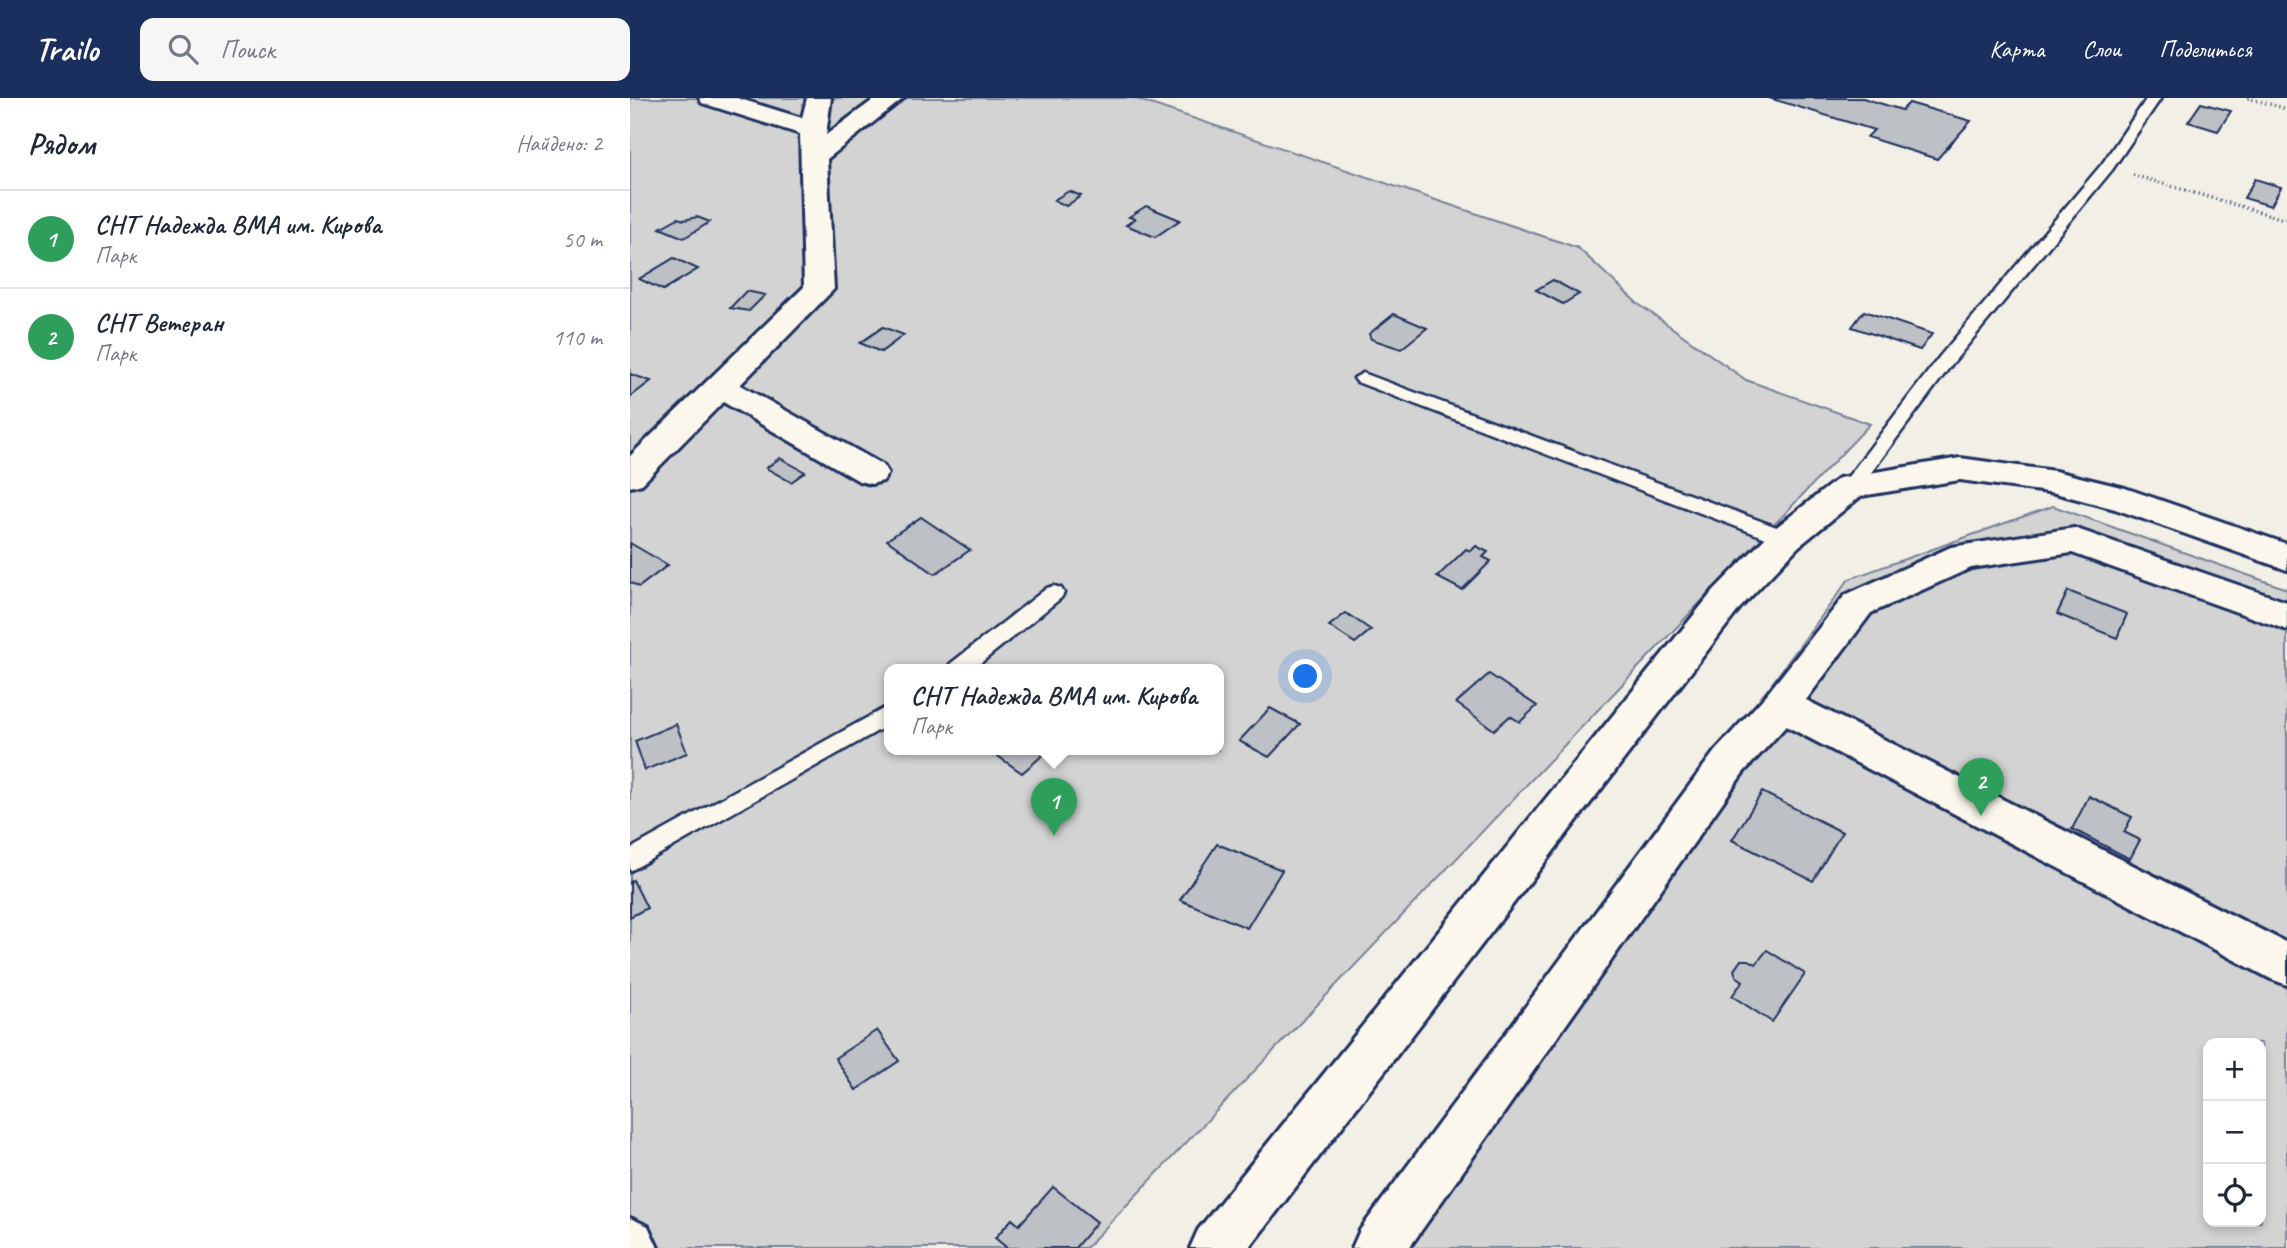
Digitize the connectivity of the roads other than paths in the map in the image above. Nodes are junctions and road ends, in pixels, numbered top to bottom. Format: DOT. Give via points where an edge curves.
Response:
graph roads {
  1 [pos="711,98"];
  2 [pos="818,98"];
  3 [pos="892,98"];
  4 [pos="2154,98"];
  5 [pos="813,143"];
  6 [pos="1363,378"];
  7 [pos="720,387"];
  8 [pos="871,473"];
  9 [pos="630,477"];
  10 [pos="1851,486"];
  11 [pos="1786,538"];
  12 [pos="2287,557"];
  13 [pos="1054,593"];
  14 [pos="2287,615"];
  15 [pos="965,664"];
  16 [pos="1782,705"];
  17 [pos="884,716"];
  18 [pos="630,861"];
  19 [pos="2287,965"];
  20 [pos="1216,1248"];
  21 [pos="1378,1248"];
  1 -- 5 [label="street"];
  2 -- 5 [label="street"];
  3 -- 5 [label="street"];
  4 -- 10 [label="lane" via="2107,167 1946,360"];
  5 -- 7 [label="street" via="819,289"];
  6 -- 11 [label="lane"];
  7 -- 8 [label="street"];
  7 -- 9 [label="street"];
  10 -- 11 [label="street"];
  10 -- 12 [label="street" via="1960,470 2055,482 2125,500"];
  11 -- 20 [label="street" via="1727,599"];
  13 -- 15 [label="lane"];
  14 -- 16 [label="street" via="2074,540 1964,556 1858,604"];
  16 -- 19 [label="street"];
  16 -- 21 [label="street" via="1729,762"];
  17 -- 18 [label="lane"];
}
